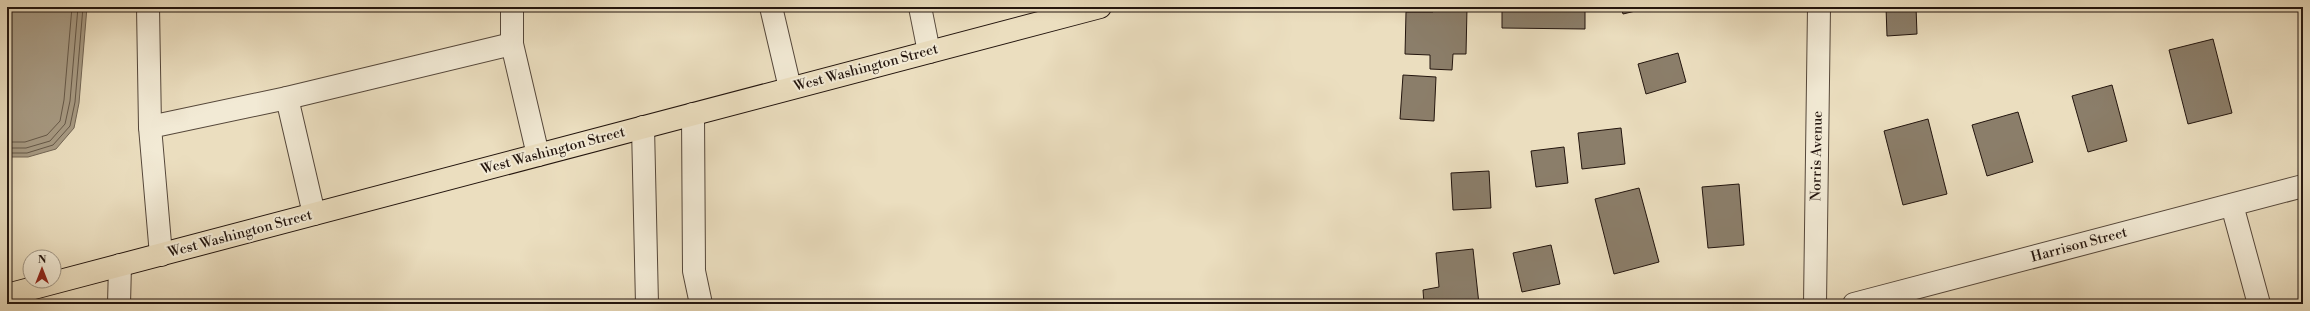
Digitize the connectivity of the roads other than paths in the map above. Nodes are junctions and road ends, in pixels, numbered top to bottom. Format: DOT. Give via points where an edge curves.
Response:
graph roads {
  1 [pos="148,7"];
  2 [pos="512,7"];
  3 [pos="771,7"];
  4 [pos="920,7"];
  5 [pos="1100,7"];
  6 [pos="1819,7"];
  7 [pos="512,44"];
  8 [pos="929,52"];
  9 [pos="790,88"];
  10 [pos="287,98"];
  11 [pos="693,114"];
  12 [pos="150,127"];
  13 [pos="643,127"];
  14 [pos="538,155"];
  15 [pos="2303,186"];
  16 [pos="2232,204"];
  17 [pos="314,214"];
  18 [pos="161,255"];
  19 [pos="120,265"];
  20 [pos="7,295"];
  21 [pos="119,304"];
  22 [pos="648,304"];
  23 [pos="701,304"];
  24 [pos="1815,304"];
  25 [pos="1854,304"];
  26 [pos="2259,304"];
  1 -- 12 [label="street"];
  2 -- 7 [label="street"];
  3 -- 9 [label="street"];
  4 -- 8 [label="street"];
  5 -- 8 [label="main road, West Washington Street"];
  6 -- 24 [label="street, Norris Avenue"];
  7 -- 10 [label="street"];
  7 -- 14 [label="street"];
  8 -- 9 [label="main road, West Washington Street"];
  9 -- 11 [label="main road, West Washington Street"];
  10 -- 12 [label="street"];
  10 -- 17 [label="street"];
  11 -- 13 [label="main road, West Washington Street"];
  11 -- 23 [label="street" via="694,271"];
  12 -- 18 [label="street"];
  13 -- 14 [label="main road, West Washington Street"];
  13 -- 22 [label="street"];
  14 -- 17 [label="main road, West Washington Street"];
  15 -- 16 [label="street, Harrison Street"];
  16 -- 25 [label="street, Harrison Street"];
  16 -- 26 [label="street"];
  17 -- 18 [label="main road, West Washington Street"];
  18 -- 19 [label="main road, West Washington Street"];
  19 -- 20 [label="main road, West Washington Street"];
  19 -- 21 [label="street"];
}
